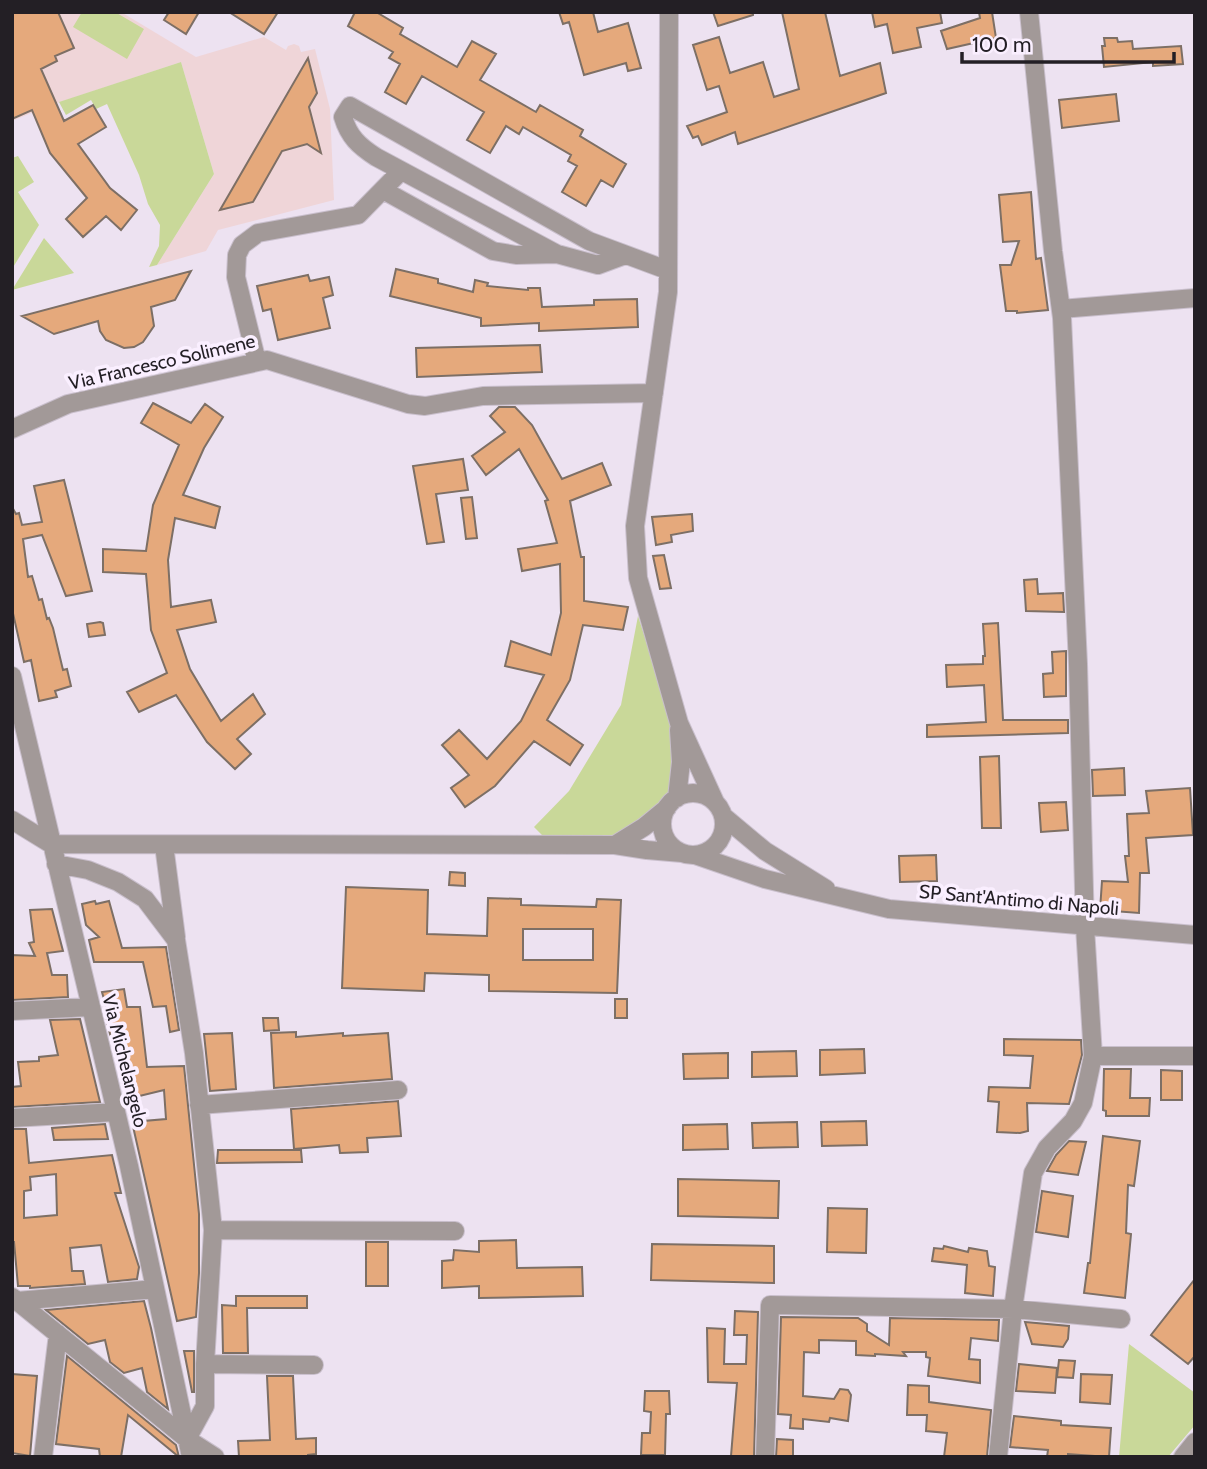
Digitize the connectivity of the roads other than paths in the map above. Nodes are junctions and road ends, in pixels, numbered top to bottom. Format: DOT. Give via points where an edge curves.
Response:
graph roads {
  1 [pos="669,12"];
  2 [pos="1029,12"];
  3 [pos="401,171"];
  4 [pos="383,190"];
  5 [pos="557,254"];
  6 [pos="625,256"];
  7 [pos="667,270"];
  8 [pos="1195,298"];
  9 [pos="1060,309"];
  10 [pos="257,362"];
  11 [pos="654,393"];
  12 [pos="12,429"];
  13 [pos="12,676"];
  14 [pos="679,723"];
  15 [pos="672,803"];
  16 [pos="719,809"];
  17 [pos="12,820"];
  18 [pos="51,845"];
  19 [pos="164,845"];
  20 [pos="615,845"];
  21 [pos="688,854"];
  22 [pos="56,864"];
  23 [pos="841,899"];
  24 [pos="1085,927"];
  25 [pos="1195,935"];
  26 [pos="176,940"];
  27 [pos="90,1007"];
  28 [pos="12,1011"];
  29 [pos="1093,1056"];
  30 [pos="1195,1056"];
  31 [pos="398,1090"];
  32 [pos="199,1105"];
  33 [pos="116,1112"];
  34 [pos="12,1118"];
  35 [pos="213,1230"];
  36 [pos="455,1231"];
  37 [pos="155,1289"];
  38 [pos="14,1299"];
  39 [pos="1013,1309"];
  40 [pos="1121,1319"];
  41 [pos="58,1334"];
  42 [pos="205,1364"];
  43 [pos="314,1365"];
  44 [pos="1195,1442"];
  45 [pos="189,1448"];
  46 [pos="43,1457"];
  47 [pos="215,1457"];
  48 [pos="765,1457"];
  49 [pos="998,1457"];
  50 [pos="1183,1457"];
  1 -- 7 [label="street" via="661,74"];
  2 -- 9 [label="street"];
  3 -- 4 [label="street"];
  3 -- 5 [label="street"];
  3 -- 6 [label="street" via="357,144 347,132 343,117 350,106 589,241"];
  4 -- 5 [label="street" via="494,250 516,255"];
  4 -- 10 [label="street" via="358,215 258,233 242,245 236,277"];
  5 -- 6 [label="street" via="598,265"];
  6 -- 7 [label="street"];
  7 -- 11 [label="street"];
  8 -- 9 [label="street"];
  9 -- 24 [label="street" via="1079,664"];
  10 -- 11 [label="street, Via Francesco Solimene" via="267,359 425,406 483,396"];
  10 -- 12 [label="street, Via Francesco Solimene" via="68,404"];
  11 -- 14 [label="street" via="635,526 638,578"];
  13 -- 18 [label="street, Via Michelangelo"];
  14 -- 15 [label="street" via="681,762"];
  14 -- 16 [label="street"];
  15 -- 16 [label="street" via="692,793 701,794"];
  15 -- 20 [label="street"];
  15 -- 21 [label="street" via="663,829 666,839"];
  16 -- 21 [label="street" via="724,825 718,842"];
  16 -- 23 [label="street, SP Sant'Antimo di Napoli" via="765,851"];
  17 -- 18 [label="street"];
  18 -- 19 [label="street, SP Sant'Antimo di Napoli"];
  18 -- 22 [label="street, Via Michelangelo"];
  19 -- 20 [label="street, SP Sant'Antimo di Napoli"];
  19 -- 26 [label="street"];
  20 -- 21 [label="street, SP Sant'Antimo di Napoli"];
  21 -- 23 [label="street, SP Sant'Antimo di Napoli"];
  22 -- 26 [label="street" via="88,870 145,899"];
  22 -- 27 [label="street, Via Michelangelo"];
  23 -- 24 [label="street, SP Sant'Antimo di Napoli" via="889,909"];
  24 -- 25 [label="street, SP Sant'Antimo di Napoli"];
  24 -- 29 [label="street"];
  26 -- 32 [label="street"];
  27 -- 28 [label="street"];
  27 -- 33 [label="street, Via Michelangelo"];
  29 -- 30 [label="street"];
  29 -- 39 [label="street" via="1083,1103 1033,1172"];
  31 -- 32 [label="street"];
  32 -- 35 [label="street"];
  33 -- 34 [label="street"];
  33 -- 37 [label="street, Via Michelangelo"];
  35 -- 36 [label="street"];
  35 -- 42 [label="street"];
  37 -- 38 [label="street"];
  37 -- 45 [label="street, Via Michelangelo"];
  38 -- 41 [label="street"];
  39 -- 40 [label="street"];
  39 -- 48 [label="street" via="770,1305"];
  39 -- 49 [label="street"];
  41 -- 45 [label="street"];
  41 -- 46 [label="street"];
  42 -- 43 [label="street"];
  42 -- 45 [label="street" via="205,1406"];
  44 -- 50 [label="street"];
  45 -- 47 [label="street"];
}
